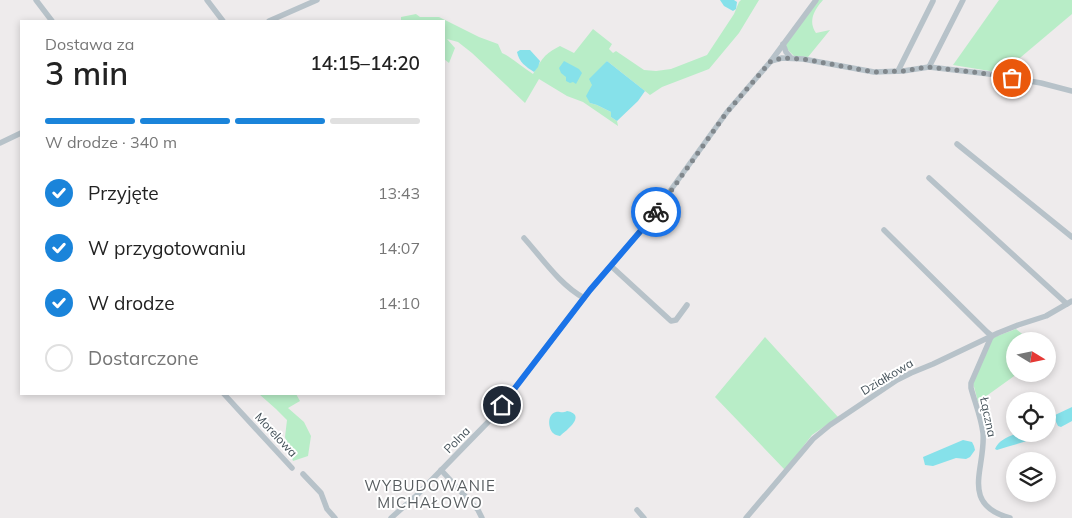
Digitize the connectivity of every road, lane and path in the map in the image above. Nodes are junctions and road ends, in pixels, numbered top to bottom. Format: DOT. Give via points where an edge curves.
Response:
graph roads {
  1 [pos="36,0"];
  2 [pos="207,0"];
  3 [pos="317,0"];
  4 [pos="816,0"];
  5 [pos="963,0"];
  6 [pos="933,1"];
  7 [pos="280,16"];
  8 [pos="51,20"];
  9 [pos="222,20"];
  10 [pos="271,20"];
  11 [pos="284,20"];
  12 [pos="783,44"];
  13 [pos="791,58"];
  14 [pos="771,61"];
  15 [pos="928,67"];
  16 [pos="898,72"];
  17 [pos="1072,91"];
  18 [pos="20,133"];
  19 [pos="0,143"];
  20 [pos="957,144"];
  21 [pos="929,178"];
  22 [pos="884,230"];
  23 [pos="1072,237"];
  24 [pos="524,238"];
  25 [pos="610,266"];
  26 [pos="584,298"];
  27 [pos="1070,302"];
  28 [pos="687,305"];
  29 [pos="992,336"];
  30 [pos="225,395"];
  31 [pos="292,468"];
  32 [pos="441,470"];
  33 [pos="303,474"];
  34 [pos="637,510"];
  35 [pos="335,518"];
  36 [pos="391,518"];
  37 [pos="482,518"];
  38 [pos="644,518"];
  39 [pos="746,518"];
  40 [pos="1010,518"];
  1 -- 8 [label="street"];
  2 -- 9 [label="street"];
  3 -- 7 [label="street"];
  4 -- 12 [label="street, Polna"];
  5 -- 15 [label="street"];
  6 -- 16 [label="street"];
  7 -- 10 [label="street"];
  7 -- 11 [label="street"];
  12 -- 13 [label="street"];
  12 -- 14 [label="street, Polna"];
  13 -- 14 [label="street"];
  13 -- 16 [label="street" via="874,72"];
  14 -- 25 [label="street, Polna" via="727,112 644,227"];
  15 -- 16 [label="street"];
  15 -- 17 [label="street" via="989,74"];
  18 -- 19 [label="street"];
  20 -- 23 [label="street"];
  21 -- 27 [label="street"];
  22 -- 29 [label="street"];
  24 -- 26 [label="street" via="574,293"];
  25 -- 26 [label="street, Polna"];
  25 -- 28 [label="street" via="671,321 676,320"];
  26 -- 32 [label="street, Polna" via="491,419"];
  27 -- 29 [label="street, Działkowa" via="1046,316"];
  29 -- 39 [label="street, Działkowa" via="904,376 830,425 813,439"];
  29 -- 40 [label="street, Łączna" via="971,383 983,434 978,488 986,506"];
  30 -- 31 [label="street, Morelowa"];
  32 -- 36 [label="street, Polna"];
  32 -- 37 [label="street"];
  33 -- 35 [label="street" via="321,493 327,509"];
  34 -- 38 [label="street"];
}
